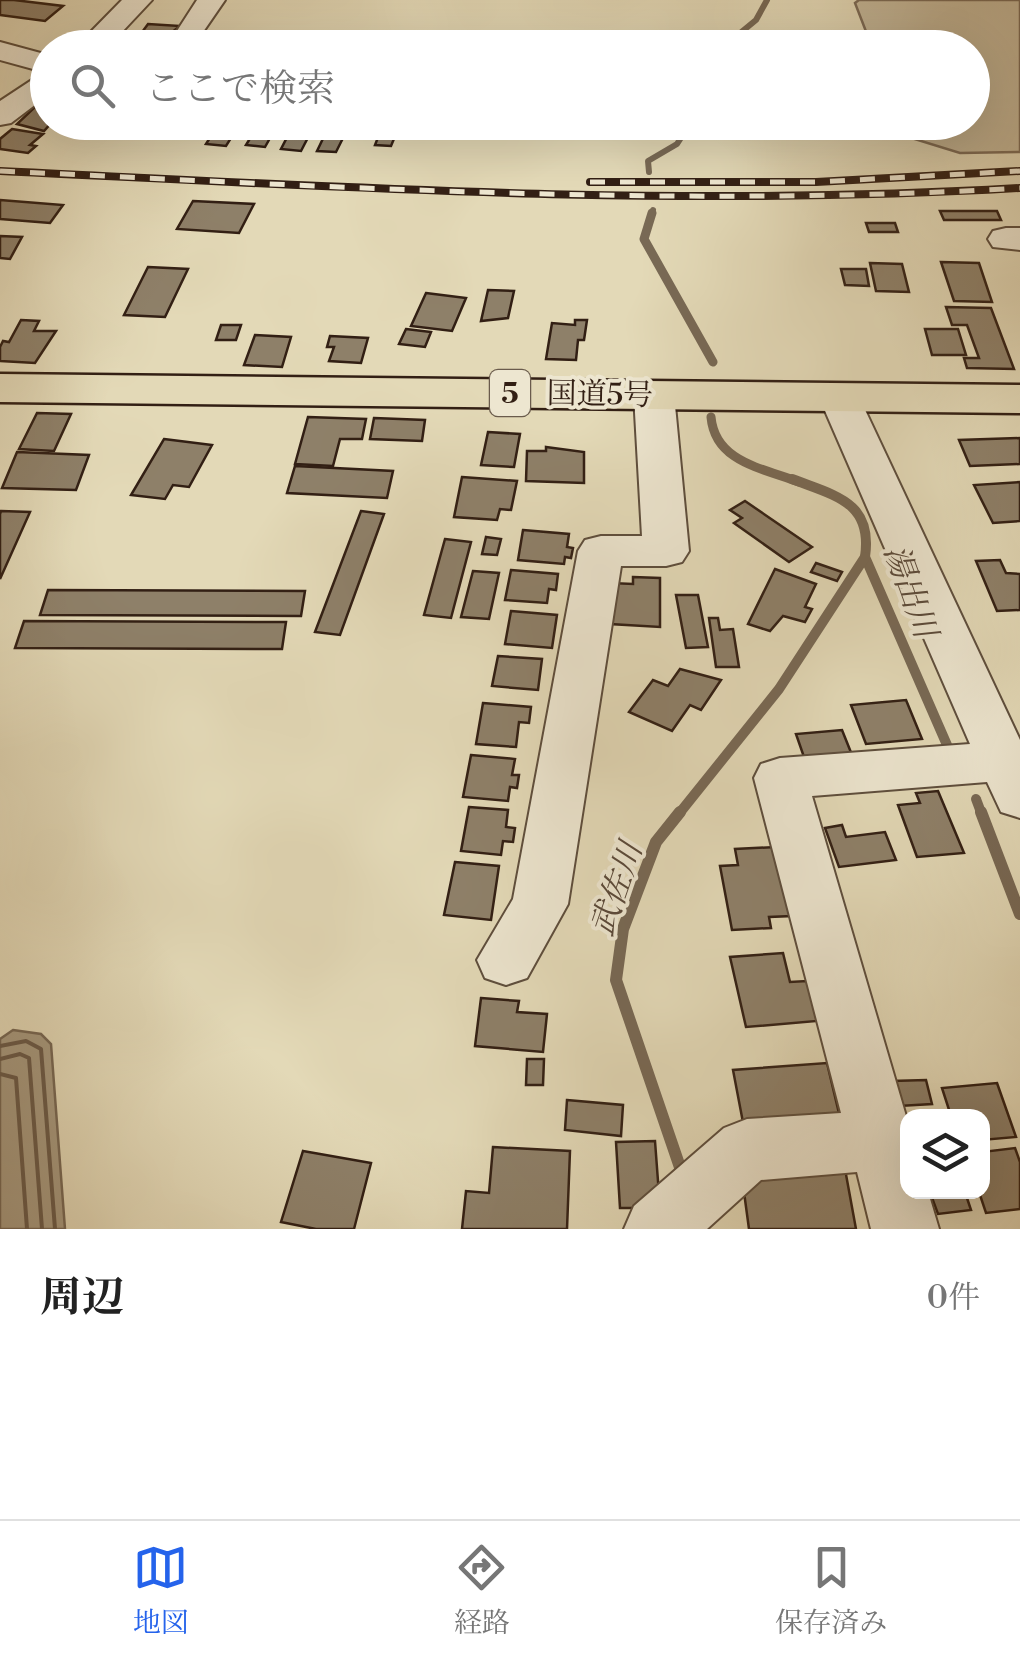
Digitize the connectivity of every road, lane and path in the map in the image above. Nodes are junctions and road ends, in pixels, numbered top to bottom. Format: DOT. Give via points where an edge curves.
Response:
graph roads {
  1 [pos="138,0"];
  2 [pos="211,0"];
  3 [pos="108,30"];
  4 [pos="191,30"];
  5 [pos="0,50"];
  6 [pos="30,59"];
  7 [pos="30,94"];
  8 [pos="0,116"];
  9 [pos="0,388"];
  10 [pos="654,395"];
  11 [pos="839,397"];
  12 [pos="1020,399"];
  13 [pos="1013,779"];
  14 [pos="506,960"];
  15 [pos="882,1140"];
  16 [pos="666,1223"];
  17 [pos="905,1229"];
  1 -- 3 [label="street"];
  2 -- 4 [label="street"];
  5 -- 6 [label="street"];
  7 -- 8 [label="street"];
  9 -- 10 [label="highway, 国道5号 / 5"];
  10 -- 11 [label="highway, 国道5号 / 5"];
  10 -- 14 [label="street" via="666,551 601,551 540,904"];
  11 -- 12 [label="highway, 国道5号 / 5"];
  11 -- 13 [label="street"];
  13 -- 15 [label="street" via="780,778"];
  15 -- 16 [label="street" via="746,1150"];
  15 -- 17 [label="street"];
}
